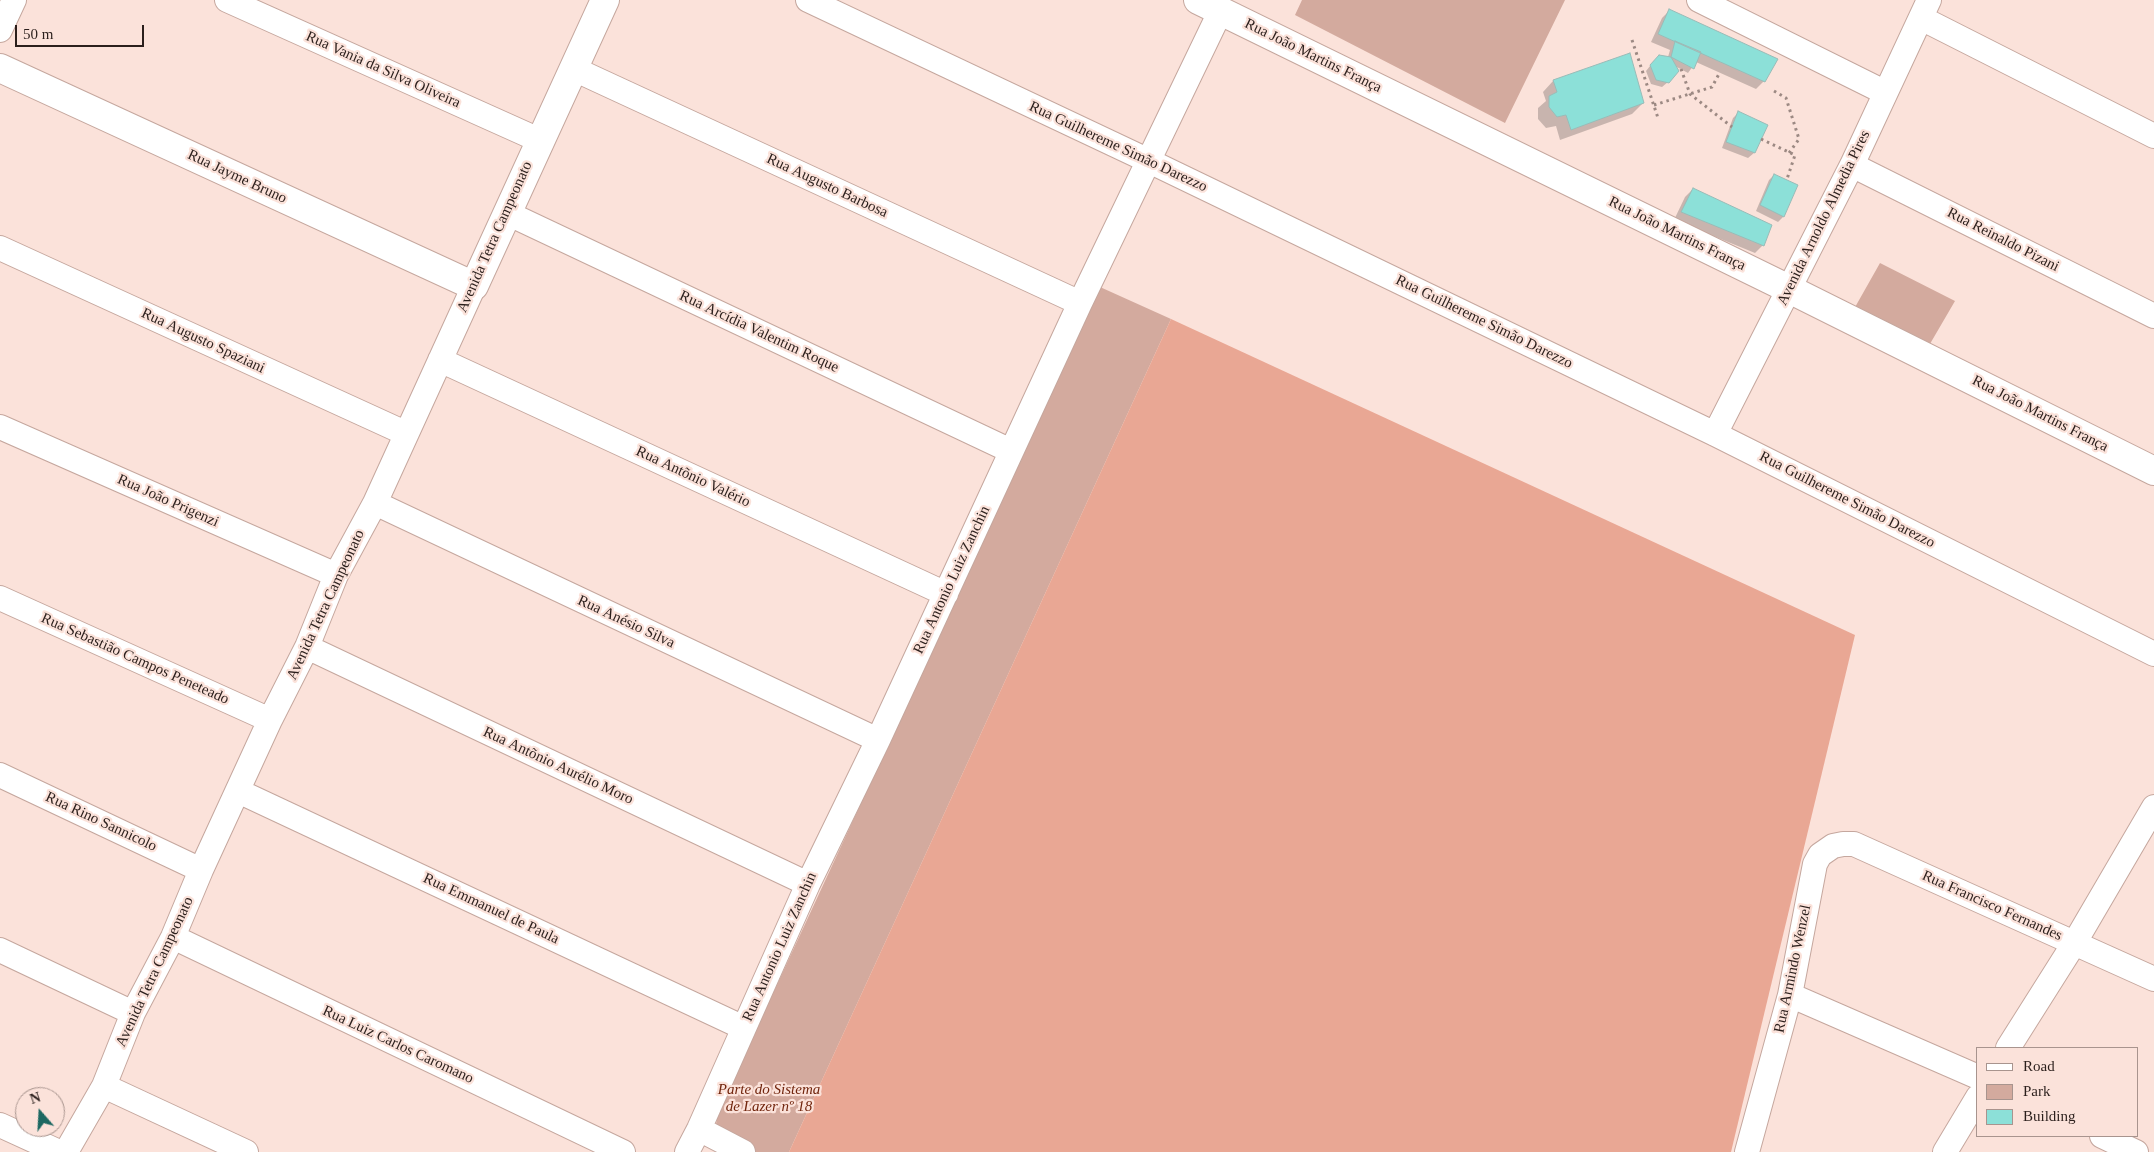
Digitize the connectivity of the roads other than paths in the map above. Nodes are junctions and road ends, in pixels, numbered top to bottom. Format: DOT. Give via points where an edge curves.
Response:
graph roads {
  1 [pos="14,0"];
  2 [pos="227,0"];
  3 [pos="604,0"];
  4 [pos="808,0"];
  5 [pos="1699,0"];
  6 [pos="1209,5"];
  7 [pos="1925,9"];
  8 [pos="0,30"];
  9 [pos="0,68"];
  10 [pos="574,69"];
  11 [pos="1884,92"];
  12 [pos="2154,136"];
  13 [pos="539,140"];
  14 [pos="1149,161"];
  15 [pos="1852,165"];
  16 [pos="507,213"];
  17 [pos="0,248"];
  18 [pos="474,286"];
  19 [pos="1789,289"];
  20 [pos="1080,303"];
  21 [pos="2154,316"];
  22 [pos="440,360"];
  23 [pos="0,427"];
  24 [pos="405,433"];
  25 [pos="1715,434"];
  26 [pos="1011,451"];
  27 [pos="2154,471"];
  28 [pos="375,503"];
  29 [pos="336,576"];
  30 [pos="946,594"];
  31 [pos="0,598"];
  32 [pos="307,647"];
  33 [pos="2154,654"];
  34 [pos="270,720"];
  35 [pos="878,740"];
  36 [pos="0,775"];
  37 [pos="238,791"];
  38 [pos="2154,807"];
  39 [pos="1828,848"];
  40 [pos="201,870"];
  41 [pos="808,884"];
  42 [pos="173,937"];
  43 [pos="2075,942"];
  44 [pos="0,950"];
  45 [pos="2154,979"];
  46 [pos="1790,995"];
  47 [pos="133,1012"];
  48 [pos="744,1028"];
  49 [pos="2009,1047"];
  50 [pos="1976,1075"];
  51 [pos="104,1086"];
  52 [pos="1976,1100"];
  53 [pos="0,1125"];
  54 [pos="699,1129"];
  55 [pos="2104,1137"];
  56 [pos="59,1152"];
  57 [pos="66,1152"];
  58 [pos="246,1152"];
  59 [pos="623,1152"];
  60 [pos="687,1152"];
  61 [pos="743,1152"];
  62 [pos="1747,1152"];
  63 [pos="1944,1152"];
  64 [pos="2136,1152"];
  1 -- 8 [label="street"];
  2 -- 13 [label="street, Rua Vania da Silva Oliveira"];
  3 -- 10 [label="main road, Avenida Tetra Campeonato"];
  4 -- 14 [label="street, Rua Guilhereme Simão Darezzo"];
  5 -- 11 [label="street"];
  6 -- 14 [label="street, Rua Antonio Luiz Zanchin"];
  6 -- 19 [label="main road, Rua João Martins França"];
  7 -- 11 [label="street, Avenida Arnoldo Almedia Pires"];
  7 -- 12 [label="street"];
  9 -- 18 [label="main road, Rua Jayme Bruno"];
  10 -- 13 [label="main road, Avenida Tetra Campeonato"];
  10 -- 20 [label="street, Rua Augusto Barbosa"];
  11 -- 15 [label="street, Avenida Arnoldo Almedia Pires"];
  13 -- 16 [label="main road, Avenida Tetra Campeonato"];
  14 -- 20 [label="street, Rua Antonio Luiz Zanchin"];
  14 -- 25 [label="street, Rua Guilhereme Simão Darezzo"];
  15 -- 19 [label="street, Avenida Arnoldo Almedia Pires"];
  15 -- 21 [label="street, Rua Reinaldo Pizani"];
  16 -- 18 [label="main road, Avenida Tetra Campeonato"];
  16 -- 26 [label="street, Rua Arcídia Valentim Roque"];
  17 -- 24 [label="street, Rua Augusto Spaziani"];
  18 -- 22 [label="street, Avenida Tetra Campeonato"];
  19 -- 25 [label="street, Avenida Arnoldo Almedia Pires"];
  19 -- 27 [label="main road, Rua João Martins França"];
  20 -- 26 [label="street, Rua Antonio Luiz Zanchin"];
  22 -- 24 [label="street, Avenida Tetra Campeonato"];
  22 -- 30 [label="street, Rua Antõnio Valério"];
  23 -- 29 [label="street, Rua João Prigenzi"];
  24 -- 28 [label="street, Avenida Tetra Campeonato"];
  25 -- 33 [label="street, Rua Guilhereme Simão Darezzo"];
  26 -- 30 [label="street, Rua Antonio Luiz Zanchin"];
  28 -- 29 [label="street, Avenida Tetra Campeonato"];
  28 -- 35 [label="street, Rua Anésio Silva"];
  29 -- 32 [label="street, Avenida Tetra Campeonato"];
  30 -- 35 [label="street, Rua Antonio Luiz Zanchin"];
  31 -- 34 [label="street, Rua Sebastião Campos Peneteado"];
  32 -- 34 [label="street, Avenida Tetra Campeonato"];
  32 -- 41 [label="street, Rua Antõnio Aurélio Moro"];
  34 -- 37 [label="street, Avenida Tetra Campeonato"];
  35 -- 41 [label="street, Rua Antonio Luiz Zanchin"];
  36 -- 40 [label="street, Rua Rino Sannicolo"];
  37 -- 40 [label="street, Avenida Tetra Campeonato"];
  37 -- 48 [label="street, Rua Emmanuel de Paula"];
  38 -- 43 [label="street"];
  39 -- 43 [label="street, Rua Francisco Fernandes" via="1854,844"];
  39 -- 46 [label="street, Rua Armindo Wenzel" via="1813,869"];
  40 -- 42 [label="street, Avenida Tetra Campeonato"];
  41 -- 48 [label="street, Rua Antonio Luiz Zanchin"];
  42 -- 47 [label="street, Avenida Tetra Campeonato"];
  42 -- 59 [label="street, Rua Luiz Carlos Caromano"];
  43 -- 45 [label="street, Rua Francisco Fernandes"];
  43 -- 49 [label="street"];
  44 -- 47 [label="street"];
  46 -- 50 [label="street"];
  46 -- 62 [label="street, Rua Armindo Wenzel"];
  47 -- 51 [label="street, Avenida Tetra Campeonato"];
  48 -- 54 [label="street, Rua Antonio Luiz Zanchin"];
  51 -- 57 [label="street, Avenida Tetra Campeonato"];
  51 -- 58 [label="street"];
  52 -- 63 [label="street"];
  53 -- 56 [label="street"];
  54 -- 60 [label="street, Rua Antonio Luiz Zanchin"];
  54 -- 61 [label="street"];
  55 -- 64 [label="street"];
}
